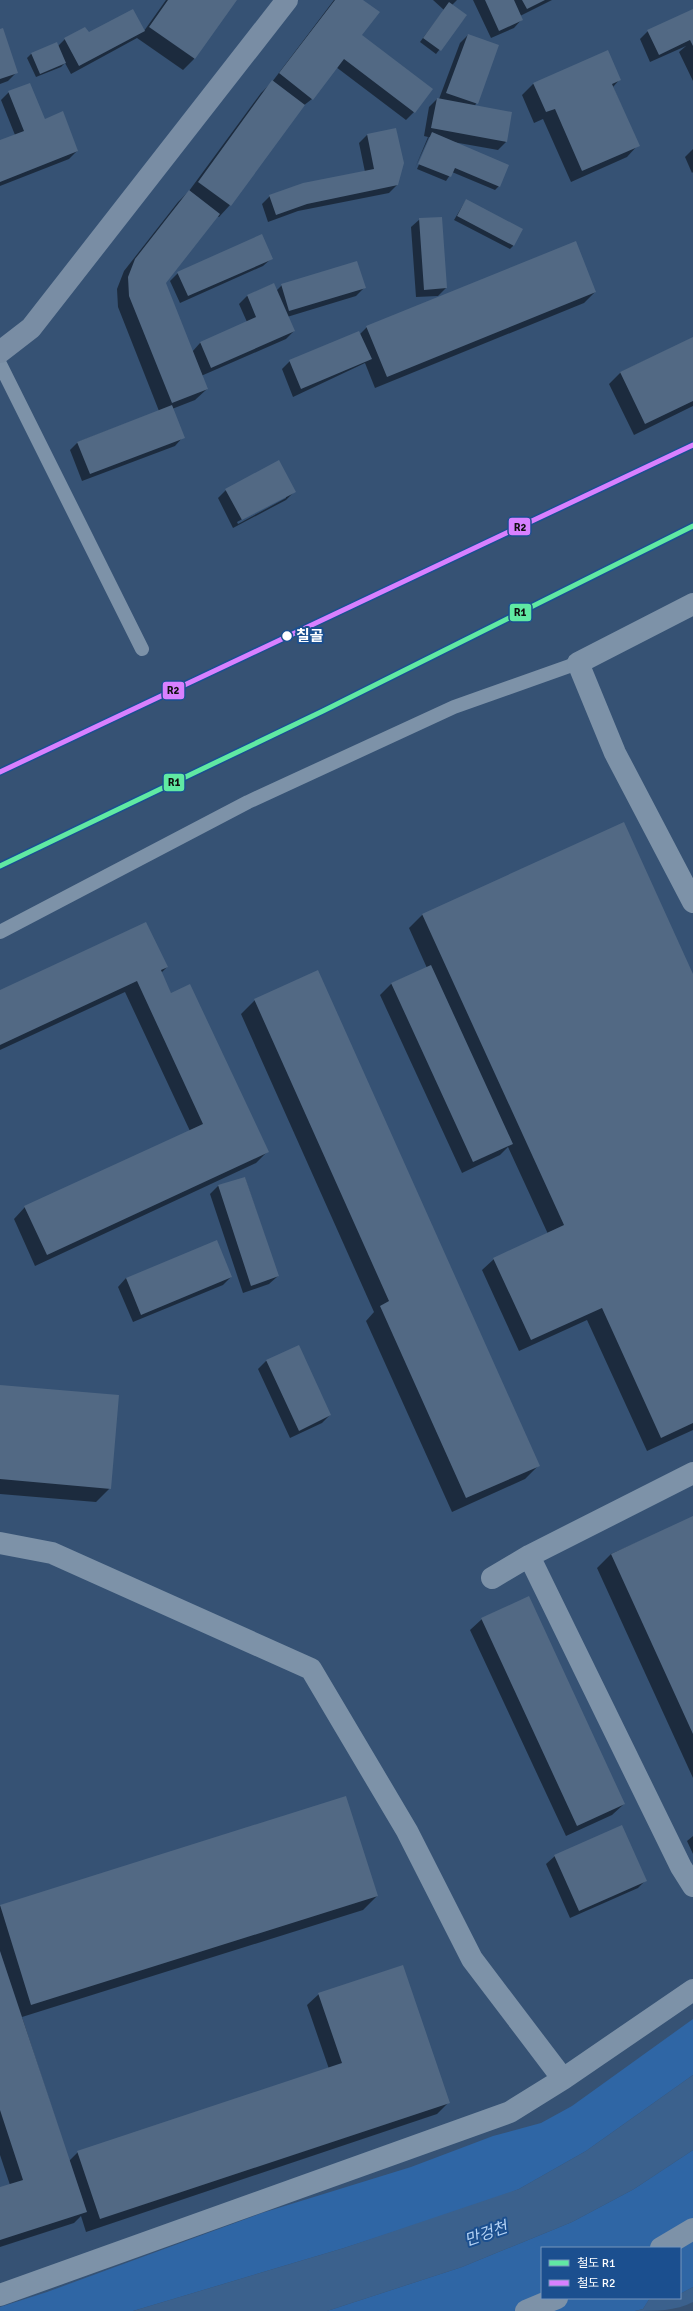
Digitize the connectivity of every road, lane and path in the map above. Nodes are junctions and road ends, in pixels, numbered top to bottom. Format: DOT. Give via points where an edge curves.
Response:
graph roads {
  1 [pos="287,0"];
  2 [pos="0,352"];
  3 [pos="0,364"];
  4 [pos="693,604"];
  5 [pos="142,649"];
  6 [pos="578,664"];
  7 [pos="693,902"];
  8 [pos="0,932"];
  9 [pos="693,1472"];
  10 [pos="0,1543"];
  11 [pos="529,1556"];
  12 [pos="492,1578"];
  13 [pos="693,1886"];
  14 [pos="693,1990"];
  15 [pos="563,2079"];
  16 [pos="693,2229"];
  17 [pos="663,2247"];
  18 [pos="0,2295"];
  19 [pos="555,2299"];
  20 [pos="526,2311"];
  1 -- 2 [label="street" via="31,328"];
  3 -- 5 [label="lane"];
  4 -- 6 [label="street"];
  6 -- 7 [label="street" via="615,754"];
  6 -- 8 [label="lane" via="454,707 248,802"];
  9 -- 11 [label="street"];
  10 -- 15 [label="street" via="52,1553 311,1669 407,1831 472,1960"];
  11 -- 12 [label="street"];
  11 -- 13 [label="street" via="681,1867"];
  14 -- 15 [label="street"];
  15 -- 18 [label="street" via="510,2112"];
  16 -- 17 [label="street"];
  19 -- 20 [label="street"];
}
